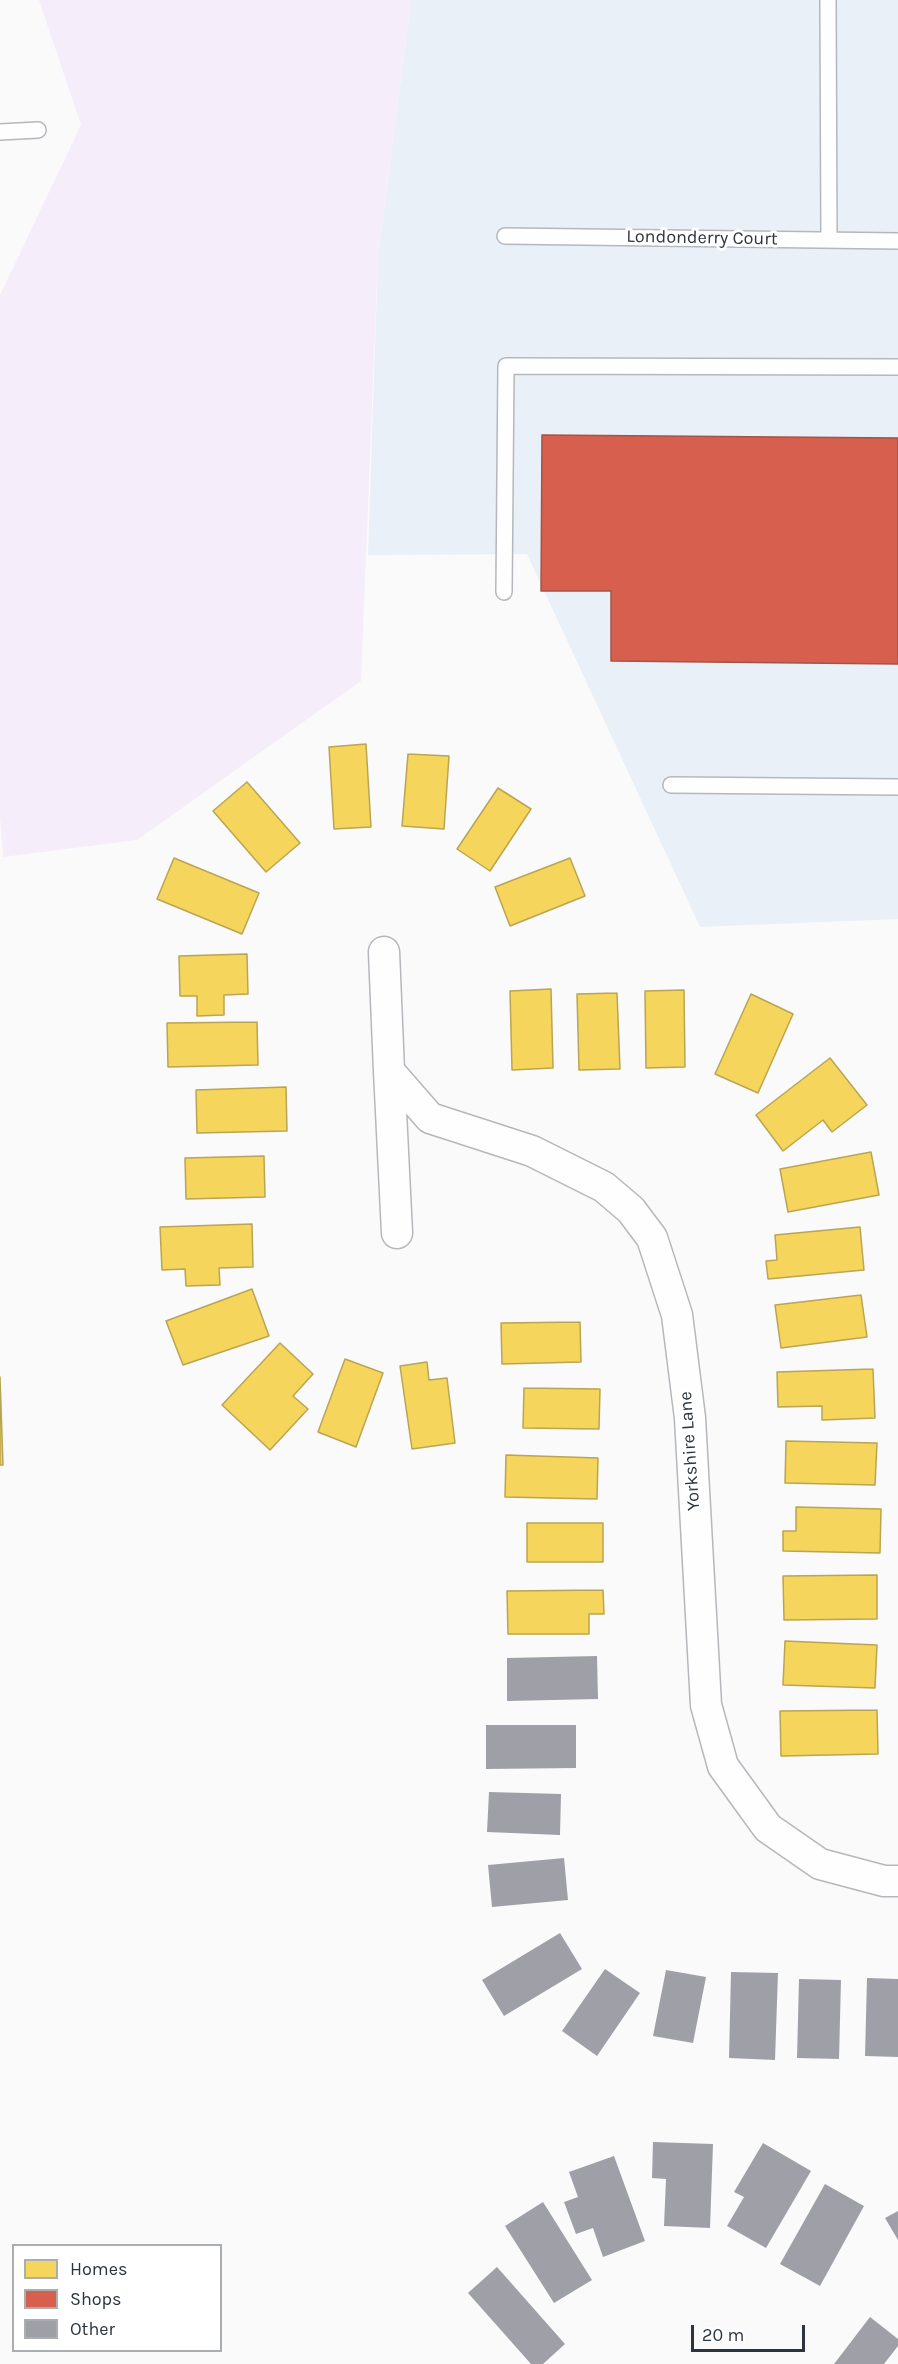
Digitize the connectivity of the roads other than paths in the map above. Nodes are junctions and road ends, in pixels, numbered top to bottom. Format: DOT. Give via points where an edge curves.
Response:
graph roads {
  1 [pos="828,0"];
  2 [pos="38,130"];
  3 [pos="0,132"];
  4 [pos="505,236"];
  5 [pos="829,239"];
  6 [pos="898,241"];
  7 [pos="898,367"];
  8 [pos="504,592"];
  9 [pos="671,785"];
  10 [pos="898,788"];
  11 [pos="384,952"];
  12 [pos="389,1071"];
  13 [pos="397,1233"];
  14 [pos="898,1881"];
  1 -- 5 [label="lane"];
  2 -- 3 [label="lane"];
  4 -- 5 [label="lane, Londonderry Court"];
  5 -- 6 [label="lane, Londonderry Court"];
  7 -- 8 [label="lane" via="506,366"];
  9 -- 10 [label="lane"];
  11 -- 12 [label="street"];
  12 -- 13 [label="street"];
  12 -- 14 [label="street, Yorkshire Lane" via="430,1118 532,1151 604,1187 630,1210 652,1238 677,1315 690,1418 706,1704 723,1766 768,1828 820,1864"];
}
